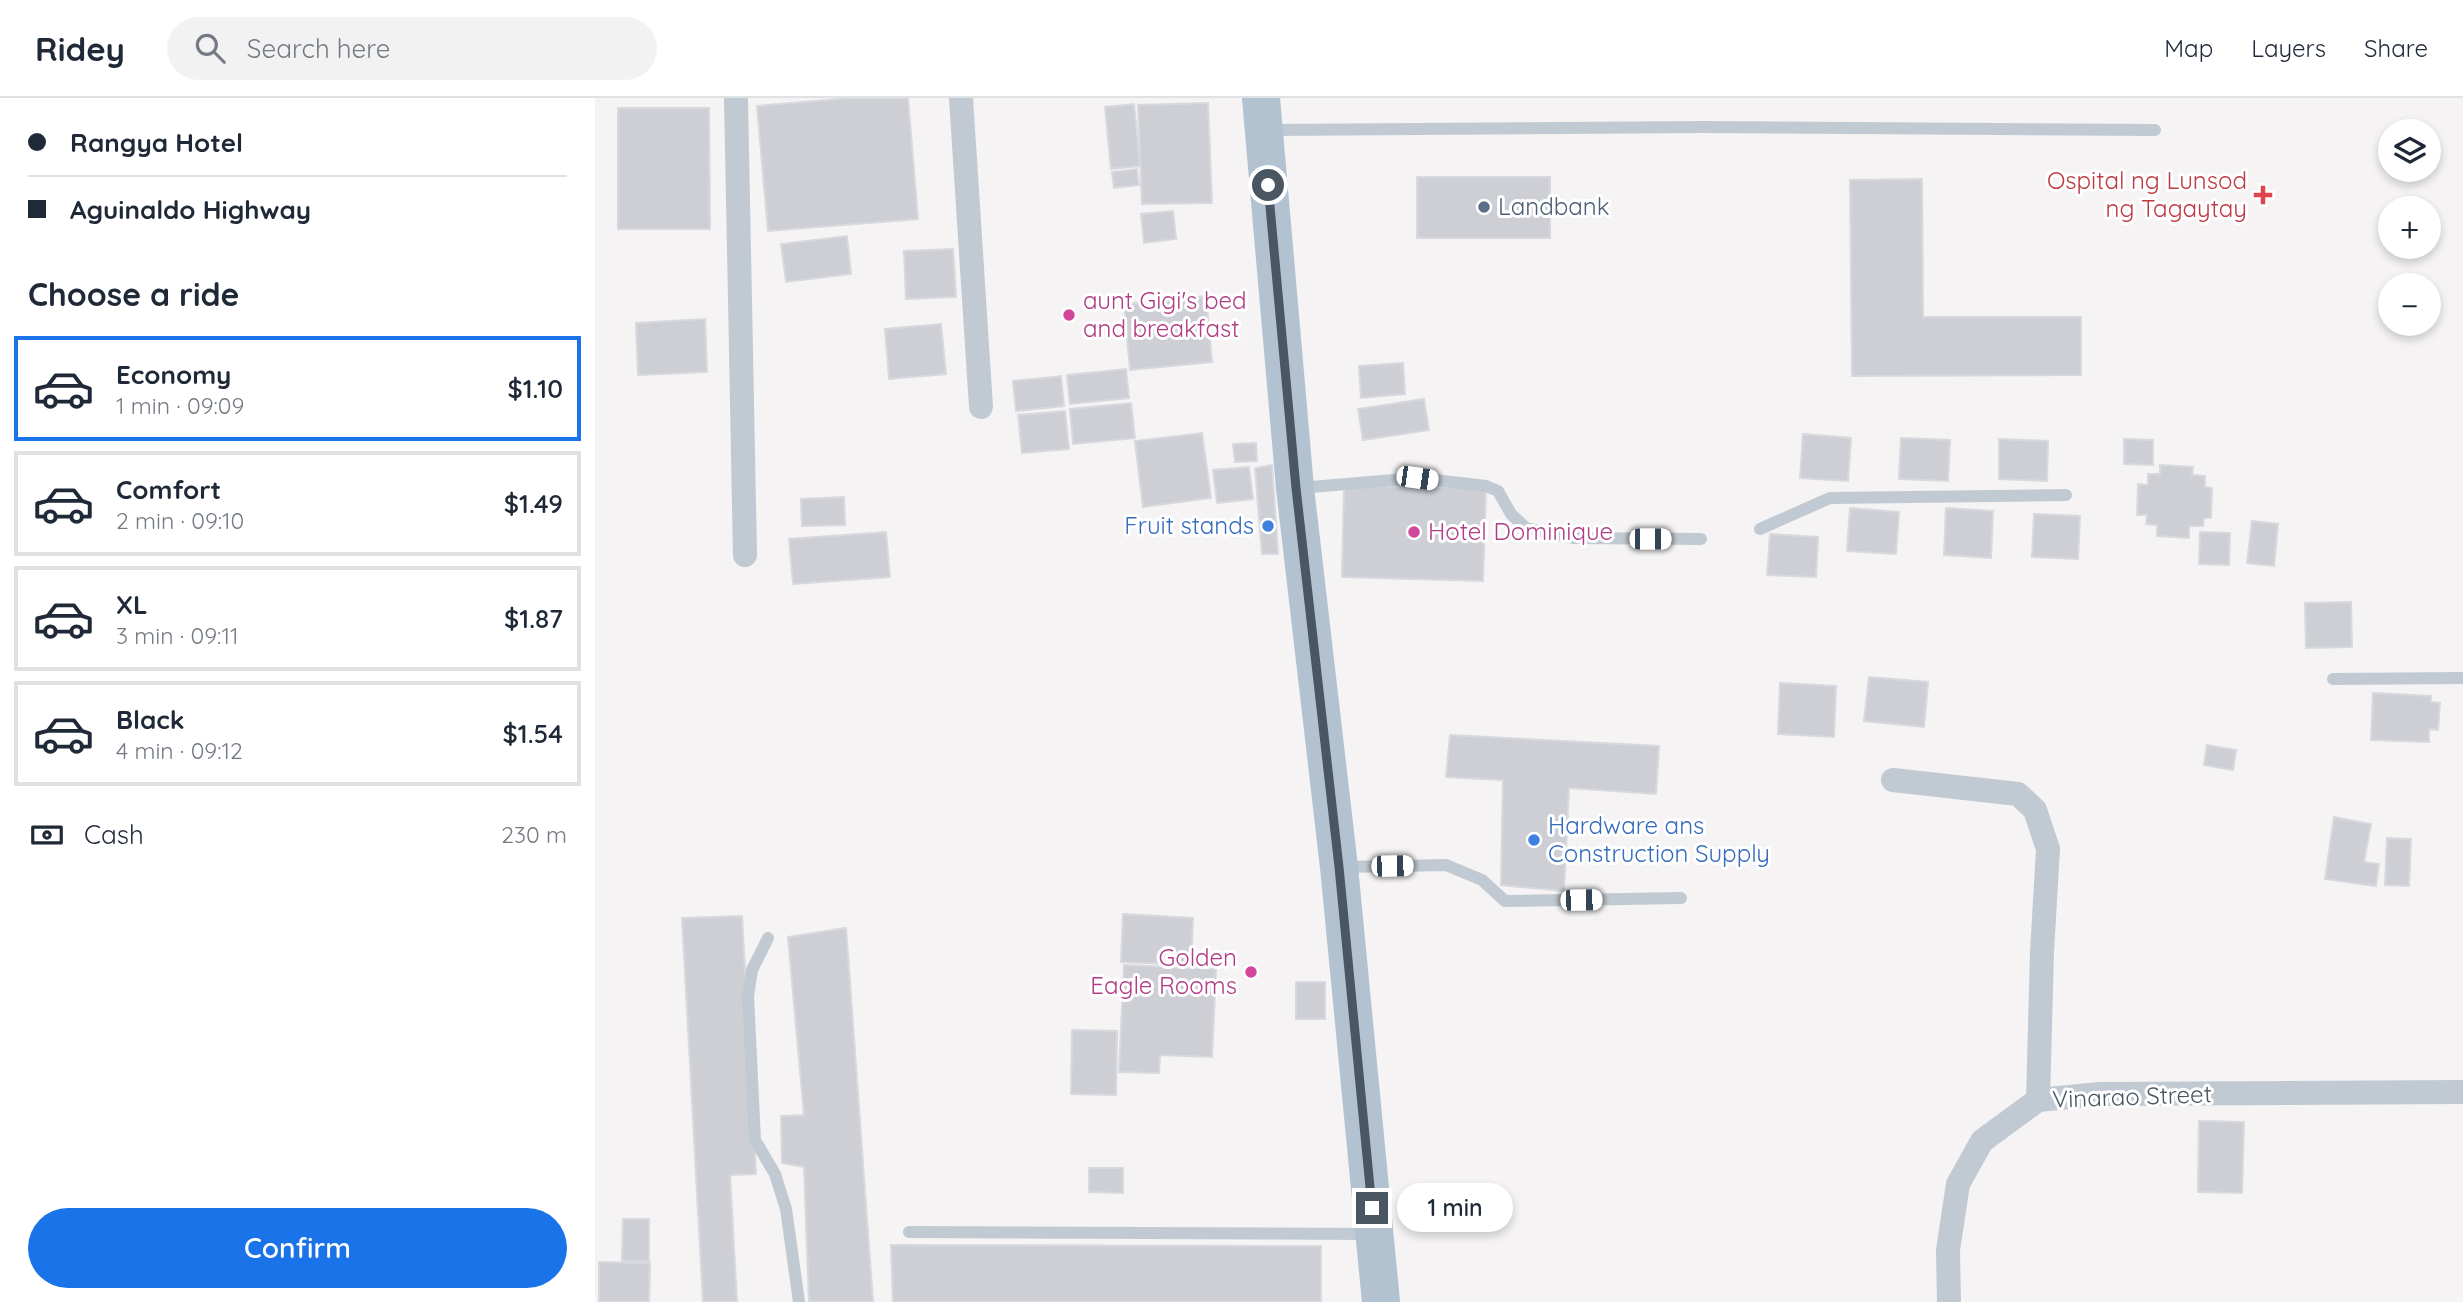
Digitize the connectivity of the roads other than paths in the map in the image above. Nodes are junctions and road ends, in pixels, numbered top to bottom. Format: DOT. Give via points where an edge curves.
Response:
graph roads {
  1 [pos="736,98"];
  2 [pos="961,98"];
  3 [pos="1262,114"];
  4 [pos="2155,130"];
  5 [pos="981,407"];
  6 [pos="1296,488"];
  7 [pos="2066,495"];
  8 [pos="1760,530"];
  9 [pos="1701,539"];
  10 [pos="745,555"];
  11 [pos="2463,678"];
  12 [pos="2333,679"];
  13 [pos="1893,780"];
  14 [pos="1339,867"];
  15 [pos="1681,898"];
  16 [pos="768,938"];
  17 [pos="2463,1092"];
  18 [pos="2038,1100"];
  19 [pos="909,1232"];
  20 [pos="1375,1234"];
  21 [pos="799,1302"];
  22 [pos="1381,1302"];
  23 [pos="1949,1302"];
  1 -- 10 [label="street"];
  2 -- 5 [label="street"];
  3 -- 4 [label="lane" via="1703,127"];
  3 -- 6 [label="main road"];
  6 -- 9 [label="lane" via="1417,478 1486,486 1498,491 1511,514 1526,528 1573,538"];
  6 -- 14 [label="main road"];
  7 -- 8 [label="lane" via="1830,498"];
  11 -- 12 [label="lane"];
  13 -- 18 [label="street" via="2018,794 2035,810 2048,849"];
  14 -- 15 [label="lane" via="1446,866 1482,880 1506,901"];
  14 -- 20 [label="main road"];
  16 -- 21 [label="lane" via="753,970 748,996 755,1140 775,1174 786,1209"];
  17 -- 18 [label="street, Vinarao Street" via="2100,1094"];
  18 -- 23 [label="street, Vinarao Street" via="1982,1142 1958,1184 1948,1250"];
  19 -- 20 [label="lane"];
  20 -- 22 [label="main road"];
}
